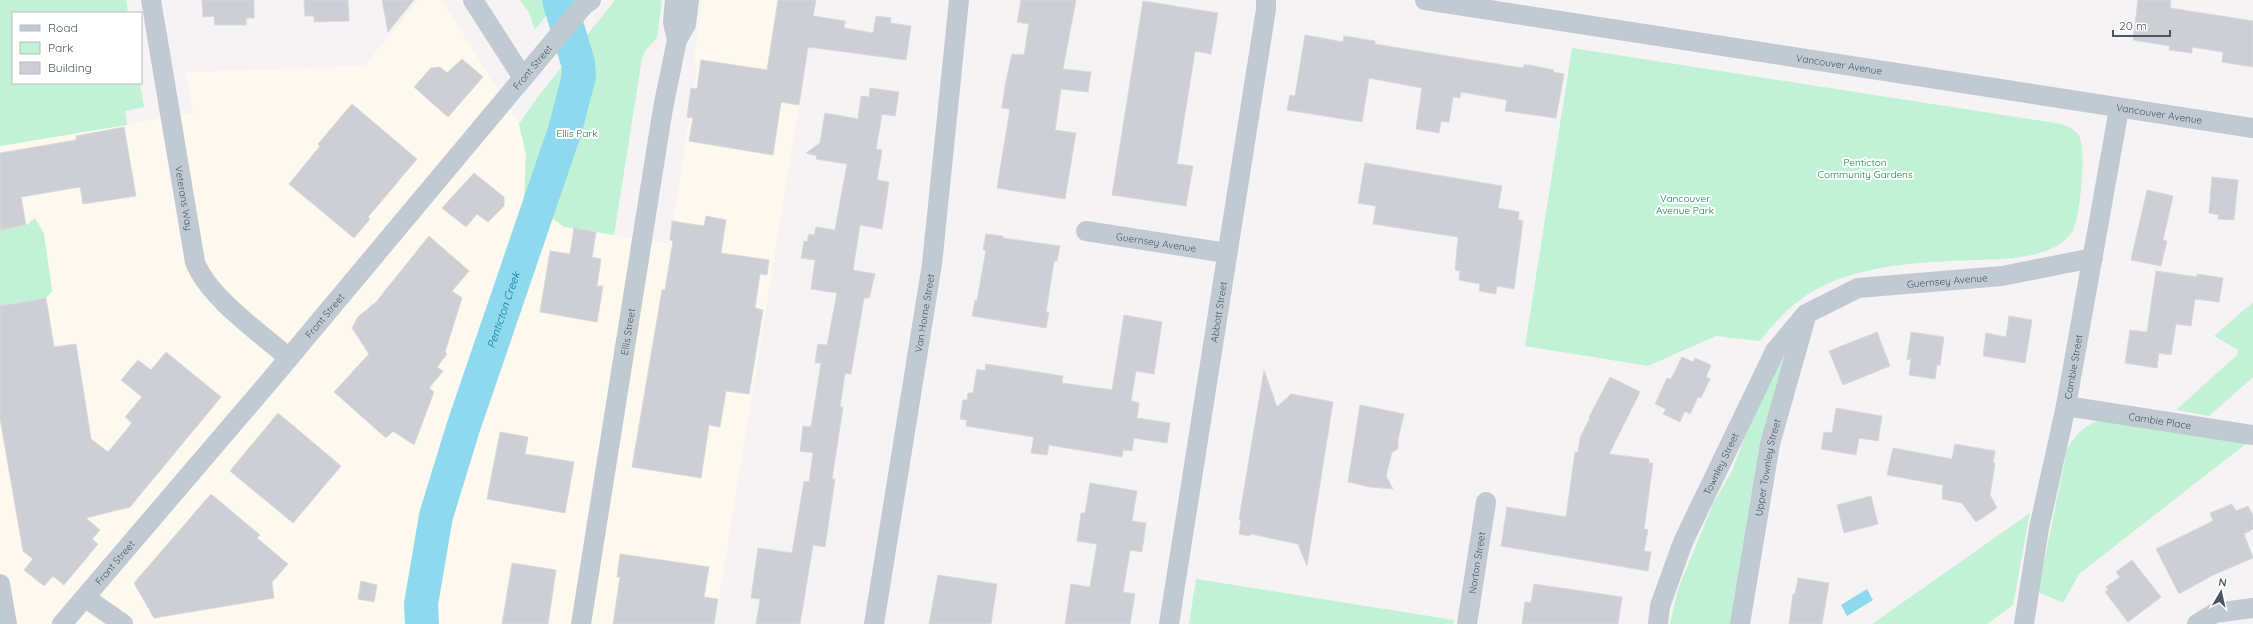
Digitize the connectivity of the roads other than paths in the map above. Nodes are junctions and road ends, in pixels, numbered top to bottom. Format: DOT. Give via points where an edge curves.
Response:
graph roads {
  1 [pos="151,0"];
  2 [pos="473,0"];
  3 [pos="675,0"];
  4 [pos="689,0"];
  5 [pos="959,0"];
  6 [pos="1266,0"];
  7 [pos="1425,0"];
  8 [pos="587,2"];
  9 [pos="677,40"];
  10 [pos="523,78"];
  11 [pos="2119,109"];
  12 [pos="2253,128"];
  13 [pos="1086,231"];
  14 [pos="1226,254"];
  15 [pos="2093,258"];
  16 [pos="1806,314"];
  17 [pos="289,358"];
  18 [pos="2066,406"];
  19 [pos="2253,435"];
  20 [pos="1486,502"];
  21 [pos="2,593"];
  22 [pos="86,598"];
  23 [pos="2253,608"];
  24 [pos="60,623"];
  25 [pos="7,624"];
  26 [pos="24,624"];
  27 [pos="123,624"];
  28 [pos="581,624"];
  29 [pos="874,624"];
  30 [pos="1169,624"];
  31 [pos="1467,624"];
  32 [pos="1658,624"];
  33 [pos="1740,624"];
  34 [pos="2024,624"];
  35 [pos="2197,624"];
  1 -- 17 [label="street, Veterans Way" via="195,262 199,273 211,289"];
  2 -- 10 [label="street"];
  3 -- 9 [label="street, Ellis Street" via="673,22"];
  4 -- 9 [label="street, Ellis Street" via="686,24"];
  5 -- 29 [label="street, Van Horne Street" via="932,264"];
  6 -- 14 [label="street, Abbott Street"];
  7 -- 11 [label="street, Vancouver Avenue"];
  8 -- 10 [label="street, Front Street"];
  9 -- 28 [label="street, Ellis Street" via="662,116"];
  10 -- 17 [label="street, Front Street"];
  11 -- 12 [label="street, Vancouver Avenue"];
  11 -- 15 [label="street, Cambie Street"];
  13 -- 14 [label="street, Guernsey Avenue"];
  14 -- 30 [label="street, Abbott Street"];
  15 -- 16 [label="street, Guernsey Avenue" via="2002,276 1858,288"];
  15 -- 18 [label="street, Cambie Street"];
  16 -- 32 [label="street, Townley Street" via="1775,351 1689,527 1660,606"];
  16 -- 33 [label="street, Upper Townley Street" via="1770,444"];
  17 -- 22 [label="street, Front Street"];
  18 -- 19 [label="street, Cambie Place"];
  18 -- 34 [label="street, Cambie Street" via="2039,528"];
  20 -- 31 [label="street, Norton Street"];
  21 -- 25 [label="street"];
  21 -- 26 [label="street" via="15,619"];
  22 -- 24 [label="street, Front Street"];
  22 -- 27 [label="street"];
  23 -- 35 [label="street" via="2215,613"];
}
